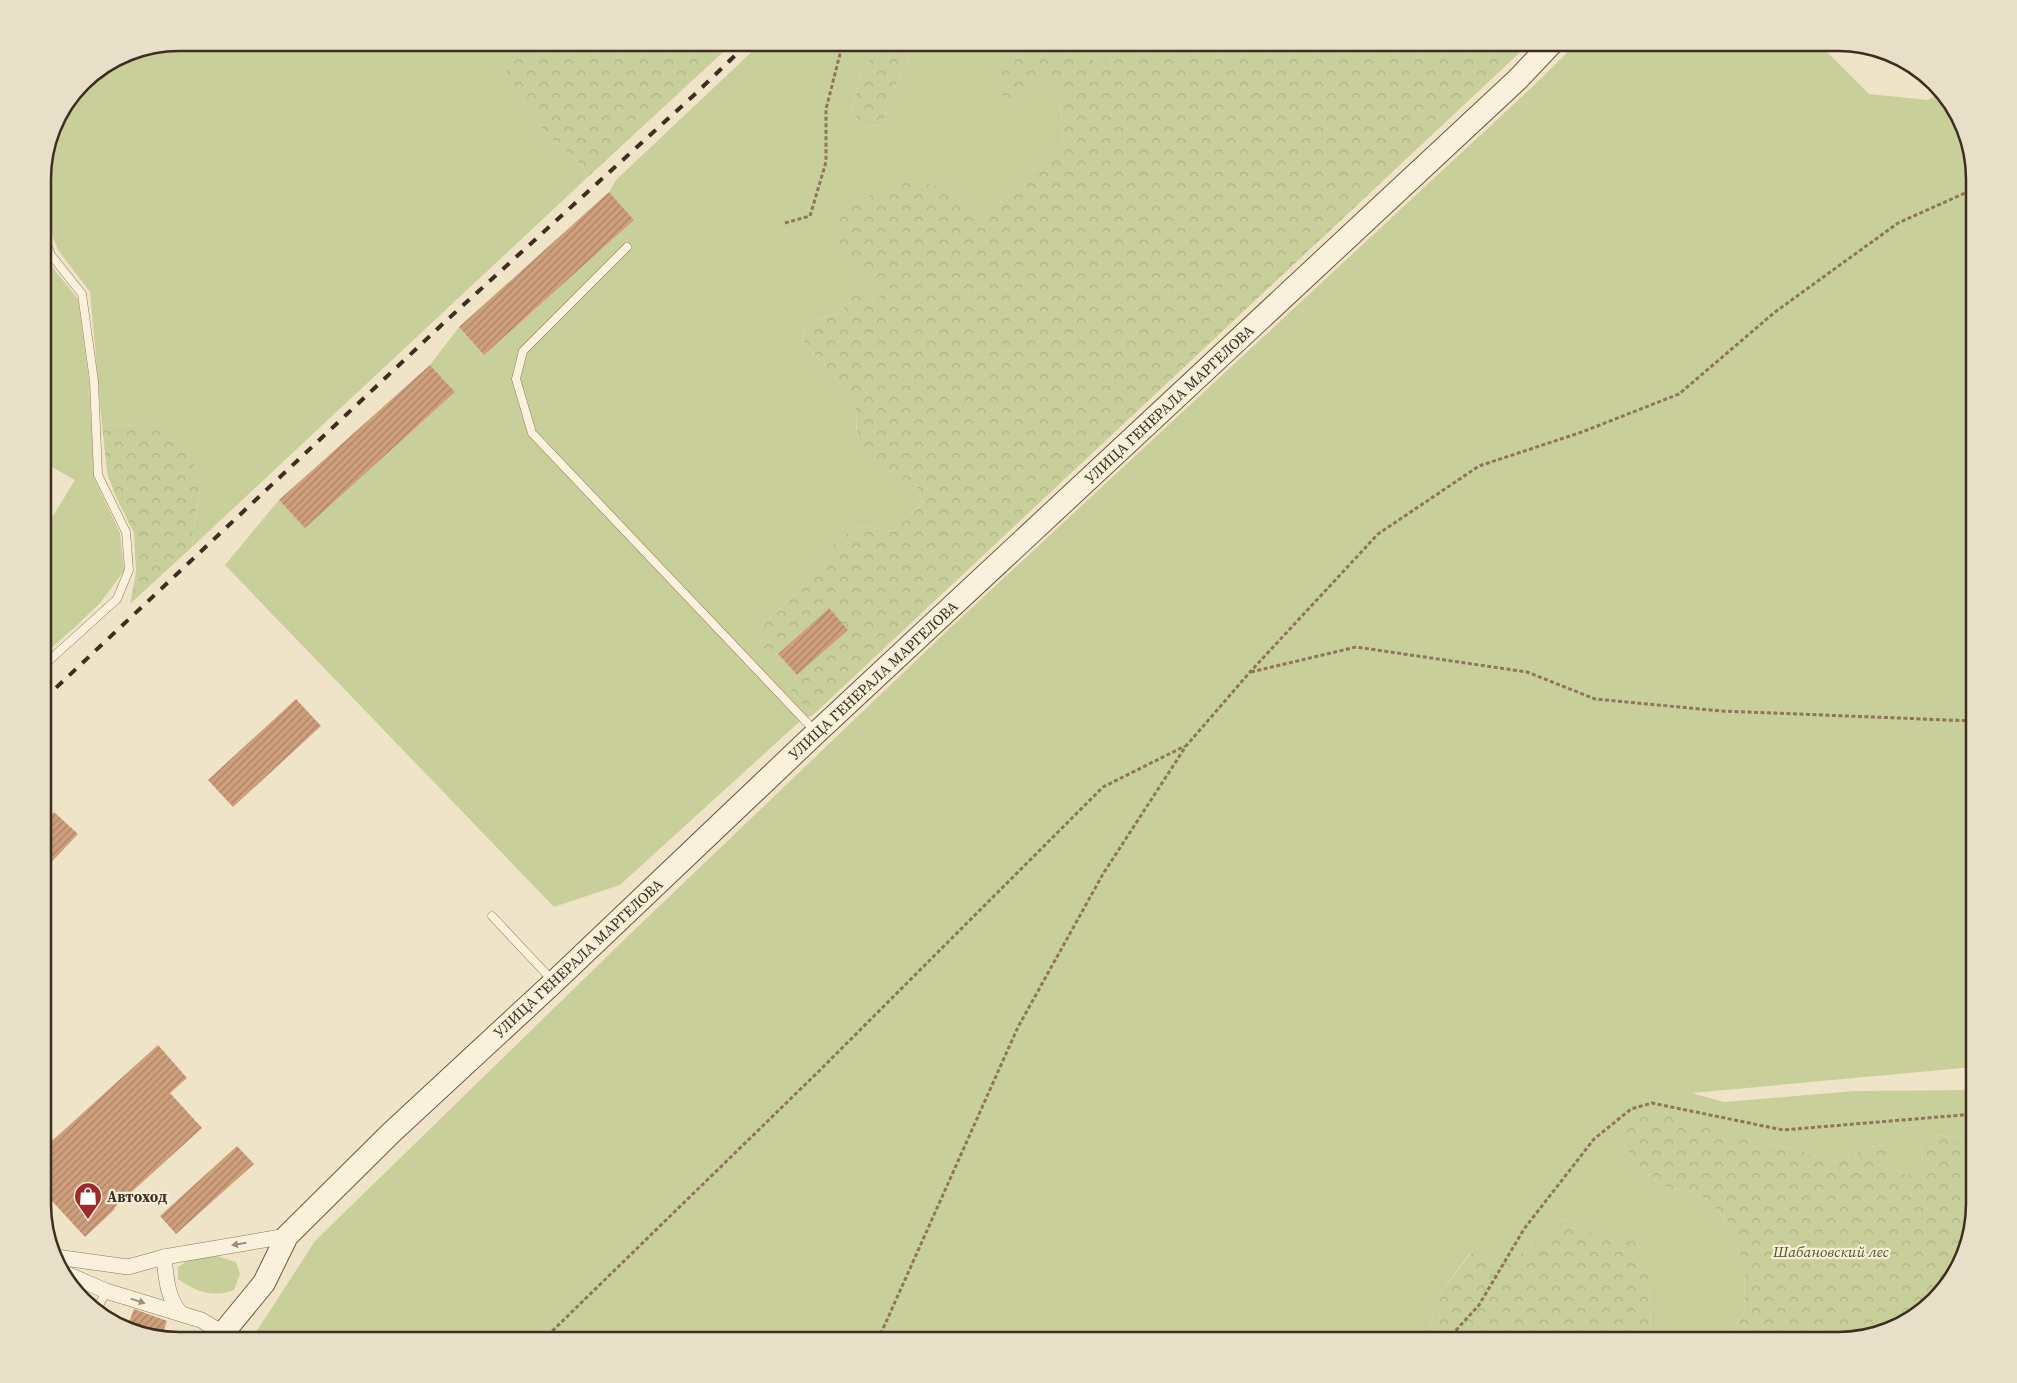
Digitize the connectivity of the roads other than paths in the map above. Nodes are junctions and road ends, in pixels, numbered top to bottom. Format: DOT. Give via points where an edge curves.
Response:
graph roads {
  1 [pos="1544,51"];
  2 [pos="628,247"];
  3 [pos="52,256"];
  4 [pos="52,658"];
  5 [pos="816,733"];
  6 [pos="492,916"];
  7 [pos="554,982"];
  8 [pos="287,1236"];
  9 [pos="164,1257"];
  10 [pos="63,1258"];
  11 [pos="75,1277"];
  12 [pos="106,1291"];
  13 [pos="99,1304"];
  14 [pos="181,1314"];
  15 [pos="216,1332"];
  16 [pos="226,1332"];
  1 -- 5 [label="main road, УЛИЦА ГЕНЕРАЛА МАРГЕЛОВА" via="1511,86"];
  2 -- 5 [label="lane" via="523,351 516,379 532,433"];
  3 -- 4 [label="lane" via="82,294 94,381 98,475 126,532 129,570 117,599"];
  5 -- 7 [label="main road, УЛИЦА ГЕНЕРАЛА МАРГЕЛОВА"];
  6 -- 7 [label="lane"];
  7 -- 8 [label="main road, УЛИЦА ГЕНЕРАЛА МАРГЕЛОВА" via="392,1132"];
  8 -- 9 [label="street, one-way"];
  8 -- 16 [label="main road, УЛИЦА ГЕНЕРАЛА МАРГЕЛОВА" via="264,1283"];
  9 -- 10 [label="street" via="128,1267"];
  9 -- 14 [label="street" via="168,1289"];
  11 -- 12 [label="street"];
  12 -- 13 [label="lane"];
  12 -- 14 [label="street, one-way"];
  14 -- 15 [label="street" via="201,1320"];
}
